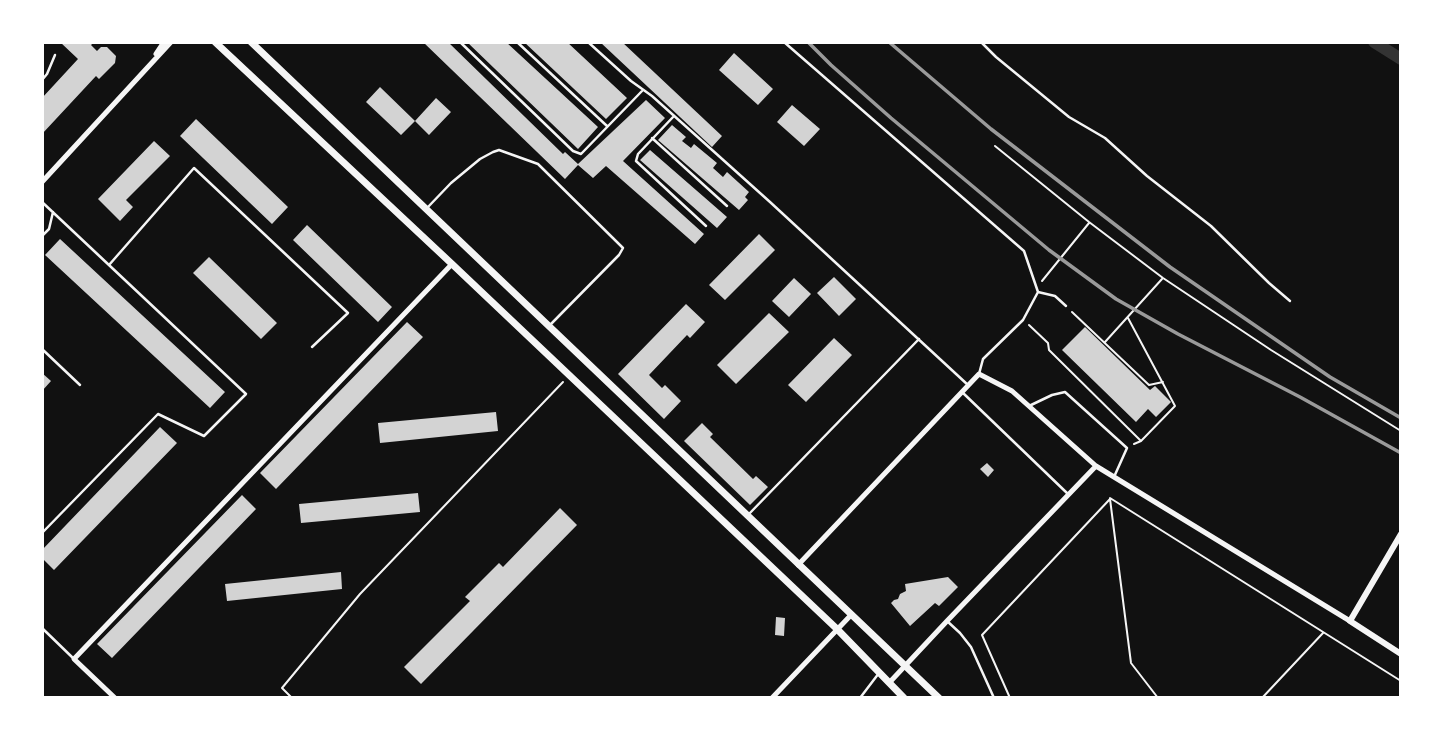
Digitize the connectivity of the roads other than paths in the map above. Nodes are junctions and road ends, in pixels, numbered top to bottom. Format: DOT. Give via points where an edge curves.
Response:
graph roads {
  1 [pos="164,42"];
  2 [pos="172,42"];
  3 [pos="215,42"];
  4 [pos="251,42"];
  5 [pos="460,42"];
  6 [pos="517,42"];
  7 [pos="588,42"];
  8 [pos="784,42"];
  9 [pos="981,42"];
  10 [pos="55,55"];
  11 [pos="150,64"];
  12 [pos="42,80"];
  13 [pos="643,90"];
  14 [pos="674,116"];
  15 [pos="607,127"];
  16 [pos="652,138"];
  17 [pos="42,181"];
  18 [pos="42,202"];
  19 [pos="727,206"];
  20 [pos="426,209"];
  21 [pos="53,212"];
  22 [pos="706,226"];
  23 [pos="42,236"];
  24 [pos="452,264"];
  25 [pos="109,265"];
  26 [pos="1038,292"];
  27 [pos="1290,301"];
  28 [pos="1066,306"];
  29 [pos="549,327"];
  30 [pos="919,339"];
  31 [pos="312,347"];
  32 [pos="42,349"];
  33 [pos="979,374"];
  34 [pos="80,385"];
  35 [pos="968,385"];
  36 [pos="962,392"];
  37 [pos="1029,406"];
  38 [pos="1096,466"];
  39 [pos="1114,477"];
  40 [pos="1069,495"];
  41 [pos="747,516"];
  42 [pos="42,533"];
  43 [pos="1401,534"];
  44 [pos="797,565"];
  45 [pos="851,615"];
  46 [pos="947,621"];
  47 [pos="1350,621"];
  48 [pos="42,628"];
  49 [pos="837,629"];
  50 [pos="1401,654"];
  51 [pos="74,659"];
  52 [pos="905,666"];
  53 [pos="879,673"];
  54 [pos="889,683"];
  55 [pos="115,698"];
  56 [pos="772,698"];
  57 [pos="860,698"];
  58 [pos="904,698"];
  59 [pos="939,698"];
  60 [pos="994,698"];
  1 -- 11 [label="street"];
  2 -- 11 [label="street"];
  3 -- 24 [label="main road"];
  4 -- 20 [label="main road"];
  5 -- 15 [label="lane" via="573,150 580,154"];
  6 -- 15 [label="lane"];
  7 -- 13 [label="lane"];
  8 -- 26 [label="lane" via="1024,251"];
  9 -- 27 [label="lane" via="1069,117 1105,138 1211,226"];
  10 -- 12 [label="lane"];
  11 -- 17 [label="street"];
  13 -- 14 [label="lane"];
  13 -- 15 [label="lane"];
  14 -- 16 [label="lane"];
  14 -- 30 [label="lane"];
  16 -- 19 [label="lane"];
  16 -- 22 [label="lane" via="636,161"];
  18 -- 21 [label="lane"];
  20 -- 29 [label="main road"];
  20 -- 29 [label="lane" via="492,152 499,150 538,164 622,248"];
  21 -- 23 [label="lane"];
  21 -- 25 [label="lane"];
  24 -- 49 [label="main road"];
  24 -- 51 [label="street"];
  25 -- 31 [label="lane" via="194,169 348,313"];
  25 -- 42 [label="lane" via="246,394 204,436 158,414"];
  26 -- 28 [label="lane" via="1055,296"];
  26 -- 33 [label="lane" via="1023,320 983,359"];
  29 -- 41 [label="main road"];
  30 -- 35 [label="lane"];
  30 -- 41 [label="lane"];
  32 -- 34 [label="lane"];
  33 -- 35 [label="street"];
  33 -- 37 [label="street"];
  35 -- 36 [label="street"];
  36 -- 40 [label="lane"];
  36 -- 44 [label="street"];
  37 -- 38 [label="street"];
  37 -- 39 [label="lane" via="1065,392 1127,448"];
  38 -- 39 [label="street"];
  38 -- 40 [label="street"];
  39 -- 47 [label="street"];
  40 -- 46 [label="street"];
  41 -- 44 [label="main road"];
  43 -- 47 [label="street"];
  44 -- 45 [label="main road"];
  45 -- 49 [label="street"];
  45 -- 52 [label="main road"];
  46 -- 52 [label="street"];
  46 -- 60 [label="lane" via="971,647"];
  47 -- 50 [label="street"];
  48 -- 51 [label="lane"];
  49 -- 53 [label="main road"];
  49 -- 56 [label="street"];
  51 -- 55 [label="street"];
  52 -- 54 [label="street"];
  52 -- 59 [label="main road"];
  53 -- 54 [label="main road"];
  53 -- 57 [label="lane"];
  54 -- 58 [label="main road"];
}
